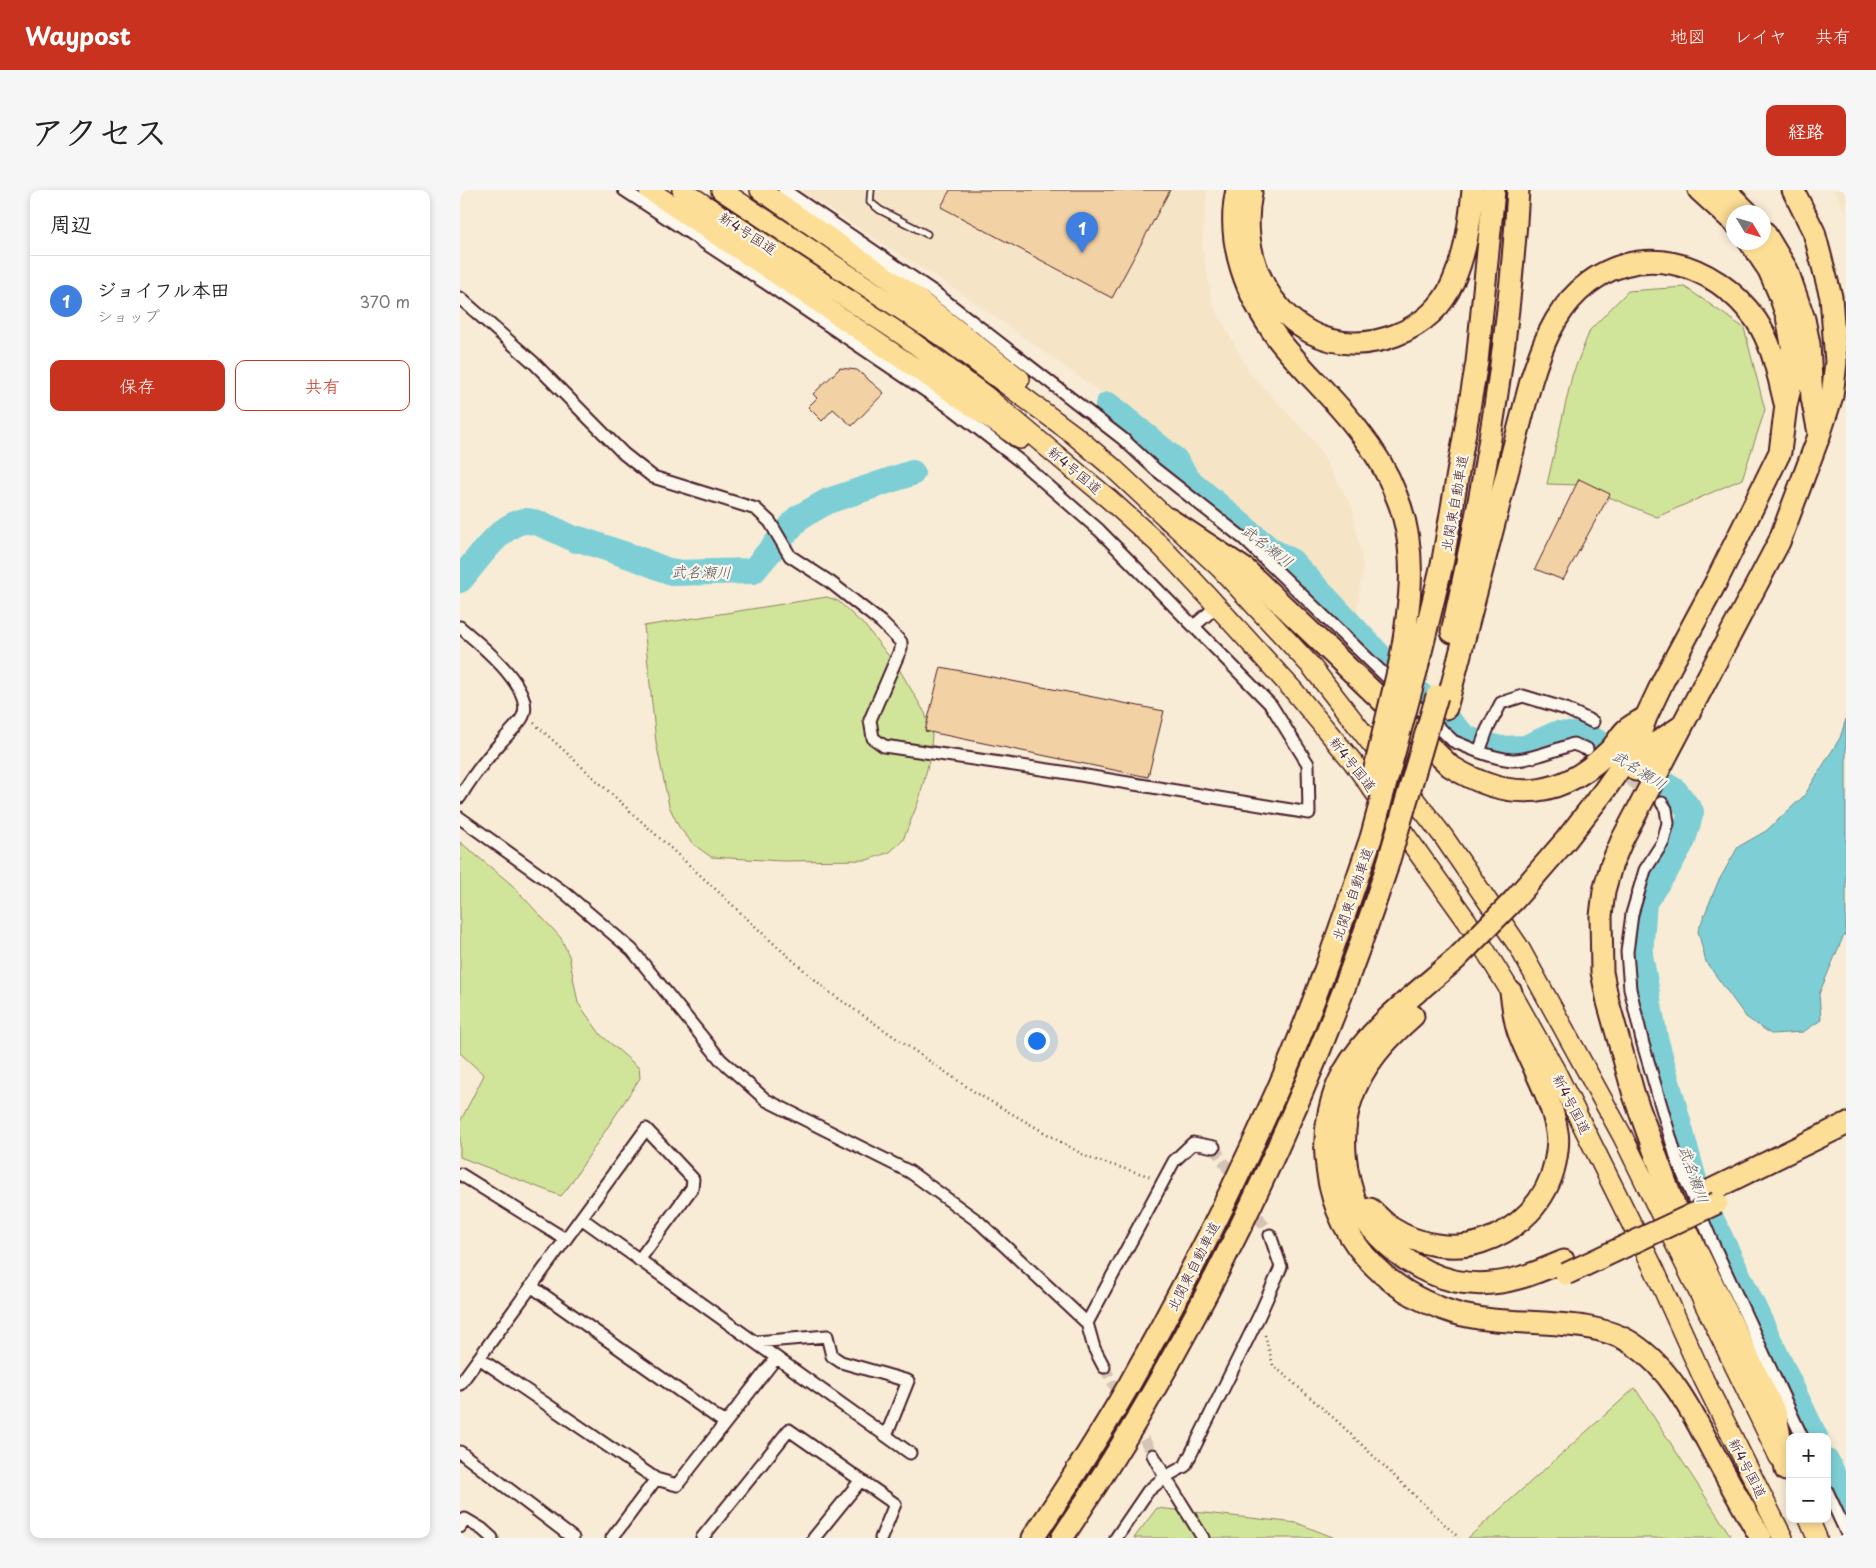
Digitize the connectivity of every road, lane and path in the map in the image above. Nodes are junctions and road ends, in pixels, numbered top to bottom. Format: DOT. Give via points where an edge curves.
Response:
graph roads {
  1 [pos="624,190"];
  2 [pos="649,190"];
  3 [pos="682,190"];
  4 [pos="721,190"];
  5 [pos="760,190"];
  6 [pos="784,190"];
  7 [pos="871,190"];
  8 [pos="1237,190"];
  9 [pos="1252,190"];
  10 [pos="1473,190"];
  11 [pos="1494,190"];
  12 [pos="1518,190"];
  13 [pos="1699,190"];
  14 [pos="1725,190"];
  15 [pos="1793,190"];
  16 [pos="1741,205"];
  17 [pos="1726,215"];
  18 [pos="927,234"];
  19 [pos="1771,243"];
  20 [pos="1755,250"];
  21 [pos="460,298"];
  22 [pos="1786,405"];
  23 [pos="1073,434"];
  24 [pos="1819,436"];
  25 [pos="1110,500"];
  26 [pos="1169,519"];
  27 [pos="1217,606"];
  28 [pos="1194,626"];
  29 [pos="460,627"];
  30 [pos="1408,666"];
  31 [pos="1442,702"];
  32 [pos="523,714"];
  33 [pos="1646,717"];
  34 [pos="1593,722"];
  35 [pos="1682,726"];
  36 [pos="1587,749"];
  37 [pos="1479,752"];
  38 [pos="460,797"];
  39 [pos="1662,803"];
  40 [pos="460,818"];
  41 [pos="1518,907"];
  42 [pos="1459,964"];
  43 [pos="1511,992"];
  44 [pos="1846,1124"];
  45 [pos="1846,1139"];
  46 [pos="1214,1147"];
  47 [pos="460,1174"];
  48 [pos="1162,1181"];
  49 [pos="1352,1188"];
  50 [pos="1714,1196"];
  51 [pos="581,1218"];
  52 [pos="1270,1234"];
  53 [pos="1351,1238"];
  54 [pos="565,1239"];
  55 [pos="639,1260"];
  56 [pos="1565,1268"];
  57 [pos="531,1286"];
  58 [pos="1259,1316"];
  59 [pos="1087,1323"];
  60 [pos="754,1342"];
  61 [pos="479,1358"];
  62 [pos="776,1358"];
  63 [pos="1104,1366"];
  64 [pos="461,1380"];
  65 [pos="725,1423"];
  66 [pos="1800,1433"];
  67 [pos="886,1436"];
  68 [pos="460,1452"];
  69 [pos="910,1453"];
  70 [pos="1154,1455"];
  71 [pos="1786,1464"];
  72 [pos="1786,1470"];
  73 [pos="1165,1477"];
  74 [pos="656,1479"];
  75 [pos="861,1480"];
  76 [pos="1831,1500"];
  77 [pos="1811,1523"];
  78 [pos="460,1527"];
  79 [pos="1846,1532"];
  80 [pos="492,1538"];
  81 [pos="573,1538"];
  82 [pos="612,1538"];
  83 [pos="702,1538"];
  84 [pos="814,1538"];
  85 [pos="881,1538"];
  86 [pos="1033,1538"];
  87 [pos="1062,1538"];
  88 [pos="1116,1538"];
  89 [pos="1204,1538"];
  90 [pos="1459,1538"];
  91 [pos="1761,1538"];
  92 [pos="1783,1538"];
  93 [pos="1817,1538"];
  1 -- 28 [label="street" via="954,410 1021,462 1099,530"];
  2 -- 25 [label="highway"];
  3 -- 25 [label="highway, 新4号国道" via="904,336 987,397"];
  4 -- 23 [label="highway, 新4号国道" via="944,338"];
  5 -- 23 [label="highway" via="913,294 1026,384"];
  6 -- 37 [label="street" via="934,292 1123,439 1155,469 1244,539 1453,740"];
  7 -- 18 [label="lane" via="870,202 880,210"];
  8 -- 30 [label="highway" via="1236,246 1241,269 1262,315 1278,339 1357,428 1373,450 1397,496 1410,557"];
  9 -- 10 [label="highway" via="1248,206 1253,262 1274,303 1311,334 1332,341 1360,343 1410,329 1429,316 1443,300 1463,256"];
  11 -- 30 [label="highway, 北関東自動車道" via="1477,362 1444,560"];
  12 -- 31 [label="highway, 北関東自動車道" via="1501,373"];
  13 -- 17 [label="highway"];
  14 -- 16 [label="highway"];
  15 -- 24 [label="highway" via="1814,232 1831,297 1836,362 1832,396"];
  19 -- 24 [label="highway" via="1788,270 1804,319 1810,344 1812,398"];
  20 -- 22 [label="highway" via="1769,270 1787,316 1793,376"];
  21 -- 28 [label="street" via="534,363 624,454 653,477 756,509 770,522 790,556 830,582 901,642 870,720 873,738 884,746 1309,813 1308,764 1271,705"];
  22 -- 31 [label="highway" via="1775,359 1757,322 1726,287 1707,275 1666,261 1629,264 1593,280 1578,292 1551,328 1540,352"];
  22 -- 33 [label="highway" via="1780,452 1747,523"];
  23 -- 26 [label="highway, 新4号国道"];
  24 -- 35 [label="highway" via="1779,542"];
  25 -- 27 [label="highway, 新4号国道" via="1160,545"];
  26 -- 33 [label="highway" via="1246,570 1450,766 1482,783 1498,789 1532,791 1569,781 1589,769 1625,730"];
  26 -- 72 [label="highway, 新4号国道" via="1220,568 1311,666 1444,836 1519,947 1623,1137"];
  27 -- 28 [label="street"];
  27 -- 43 [label="highway, 新4号国道" via="1353,762 1467,921"];
  29 -- 32 [label="street" via="496,659 518,687 525,703"];
  30 -- 86 [label="highway, 北関東自動車道, bridge" via="1366,834 1325,942 1308,1015 1246,1160 1128,1386"];
  31 -- 87 [label="highway, 北関東自動車道, bridge" via="1392,871 1378,895 1328,1030 1267,1173 1226,1258 1146,1404"];
  32 -- 38 [label="street" via="471,777"];
  32 -- 48 [label="path" via="829,992 976,1093 1080,1153"];
  33 -- 41 [label="highway" via="1636,745"];
  34 -- 37 [label="street" via="1566,709 1523,696 1501,703"];
  35 -- 41 [label="highway" via="1653,745 1572,854"];
  35 -- 71 [label="highway" via="1636,811 1612,866 1601,916 1602,972 1618,1042 1652,1147 1672,1200 1776,1415"];
  36 -- 37 [label="street" via="1573,744 1514,760"];
  39 -- 66 [label="street" via="1668,823 1662,842 1645,870 1632,914 1628,952 1630,989 1645,1054 1677,1160"];
  40 -- 59 [label="street" via="565,893 632,950 720,1059 766,1100 910,1172 979,1222"];
  41 -- 42 [label="highway"];
  42 -- 49 [label="highway" via="1388,1040 1357,1083 1350,1101 1345,1133 1346,1162"];
  42 -- 53 [label="highway" via="1372,1035 1354,1055 1336,1088 1326,1127 1326,1164 1334,1204"];
  43 -- 49 [label="highway" via="1518,1030 1558,1133 1554,1169 1538,1203 1509,1230 1492,1239 1458,1246 1440,1245 1408,1238 1391,1228 1366,1206"];
  43 -- 92 [label="highway, 新4号国道" via="1602,1163"];
  44 -- 50 [label="highway"];
  45 -- 50 [label="highway"];
  46 -- 48 [label="street" via="1193,1143 1174,1161"];
  47 -- 54 [label="street"];
  48 -- 59 [label="street"];
  49 -- 56 [label="highway" via="1360,1212 1384,1242 1431,1274 1470,1284 1491,1284"];
  50 -- 56 [label="highway"];
  51 -- 54 [label="street"];
  51 -- 55 [label="street"];
  51 -- 55 [label="street" via="646,1129 693,1179 692,1188"];
  52 -- 58 [label="street" via="1281,1268"];
  53 -- 56 [label="highway" via="1419,1284 1461,1296 1481,1298 1518,1292 1538,1286"];
  53 -- 91 [label="highway" via="1378,1270 1405,1291 1435,1306 1499,1321 1576,1326 1631,1342 1647,1354 1676,1386"];
  54 -- 57 [label="street"];
  55 -- 60 [label="street"];
  57 -- 61 [label="street"];
  57 -- 65 [label="street"];
  58 -- 73 [label="street" via="1185,1466"];
  58 -- 90 [label="path" via="1273,1364"];
  59 -- 63 [label="street" via="1094,1348"];
  60 -- 62 [label="street"];
  60 -- 67 [label="street" via="828,1336 832,1356 841,1362 908,1381"];
  61 -- 64 [label="street"];
  61 -- 74 [label="street"];
  62 -- 65 [label="street"];
  62 -- 67 [label="street"];
  65 -- 74 [label="street" via="677,1485"];
  67 -- 69 [label="street"];
  68 -- 81 [label="street"];
  70 -- 73 [label="street"];
  73 -- 88 [label="street" via="1148,1491"];
  73 -- 89 [label="street"];
  74 -- 82 [label="street"];
  75 -- 83 [label="street" via="789,1430"];
  75 -- 84 [label="street"];
  75 -- 85 [label="street" via="895,1504"];
  76 -- 79 [label="street"];
  77 -- 93 [label="highway"];
  78 -- 80 [label="street" via="465,1519"];
}
